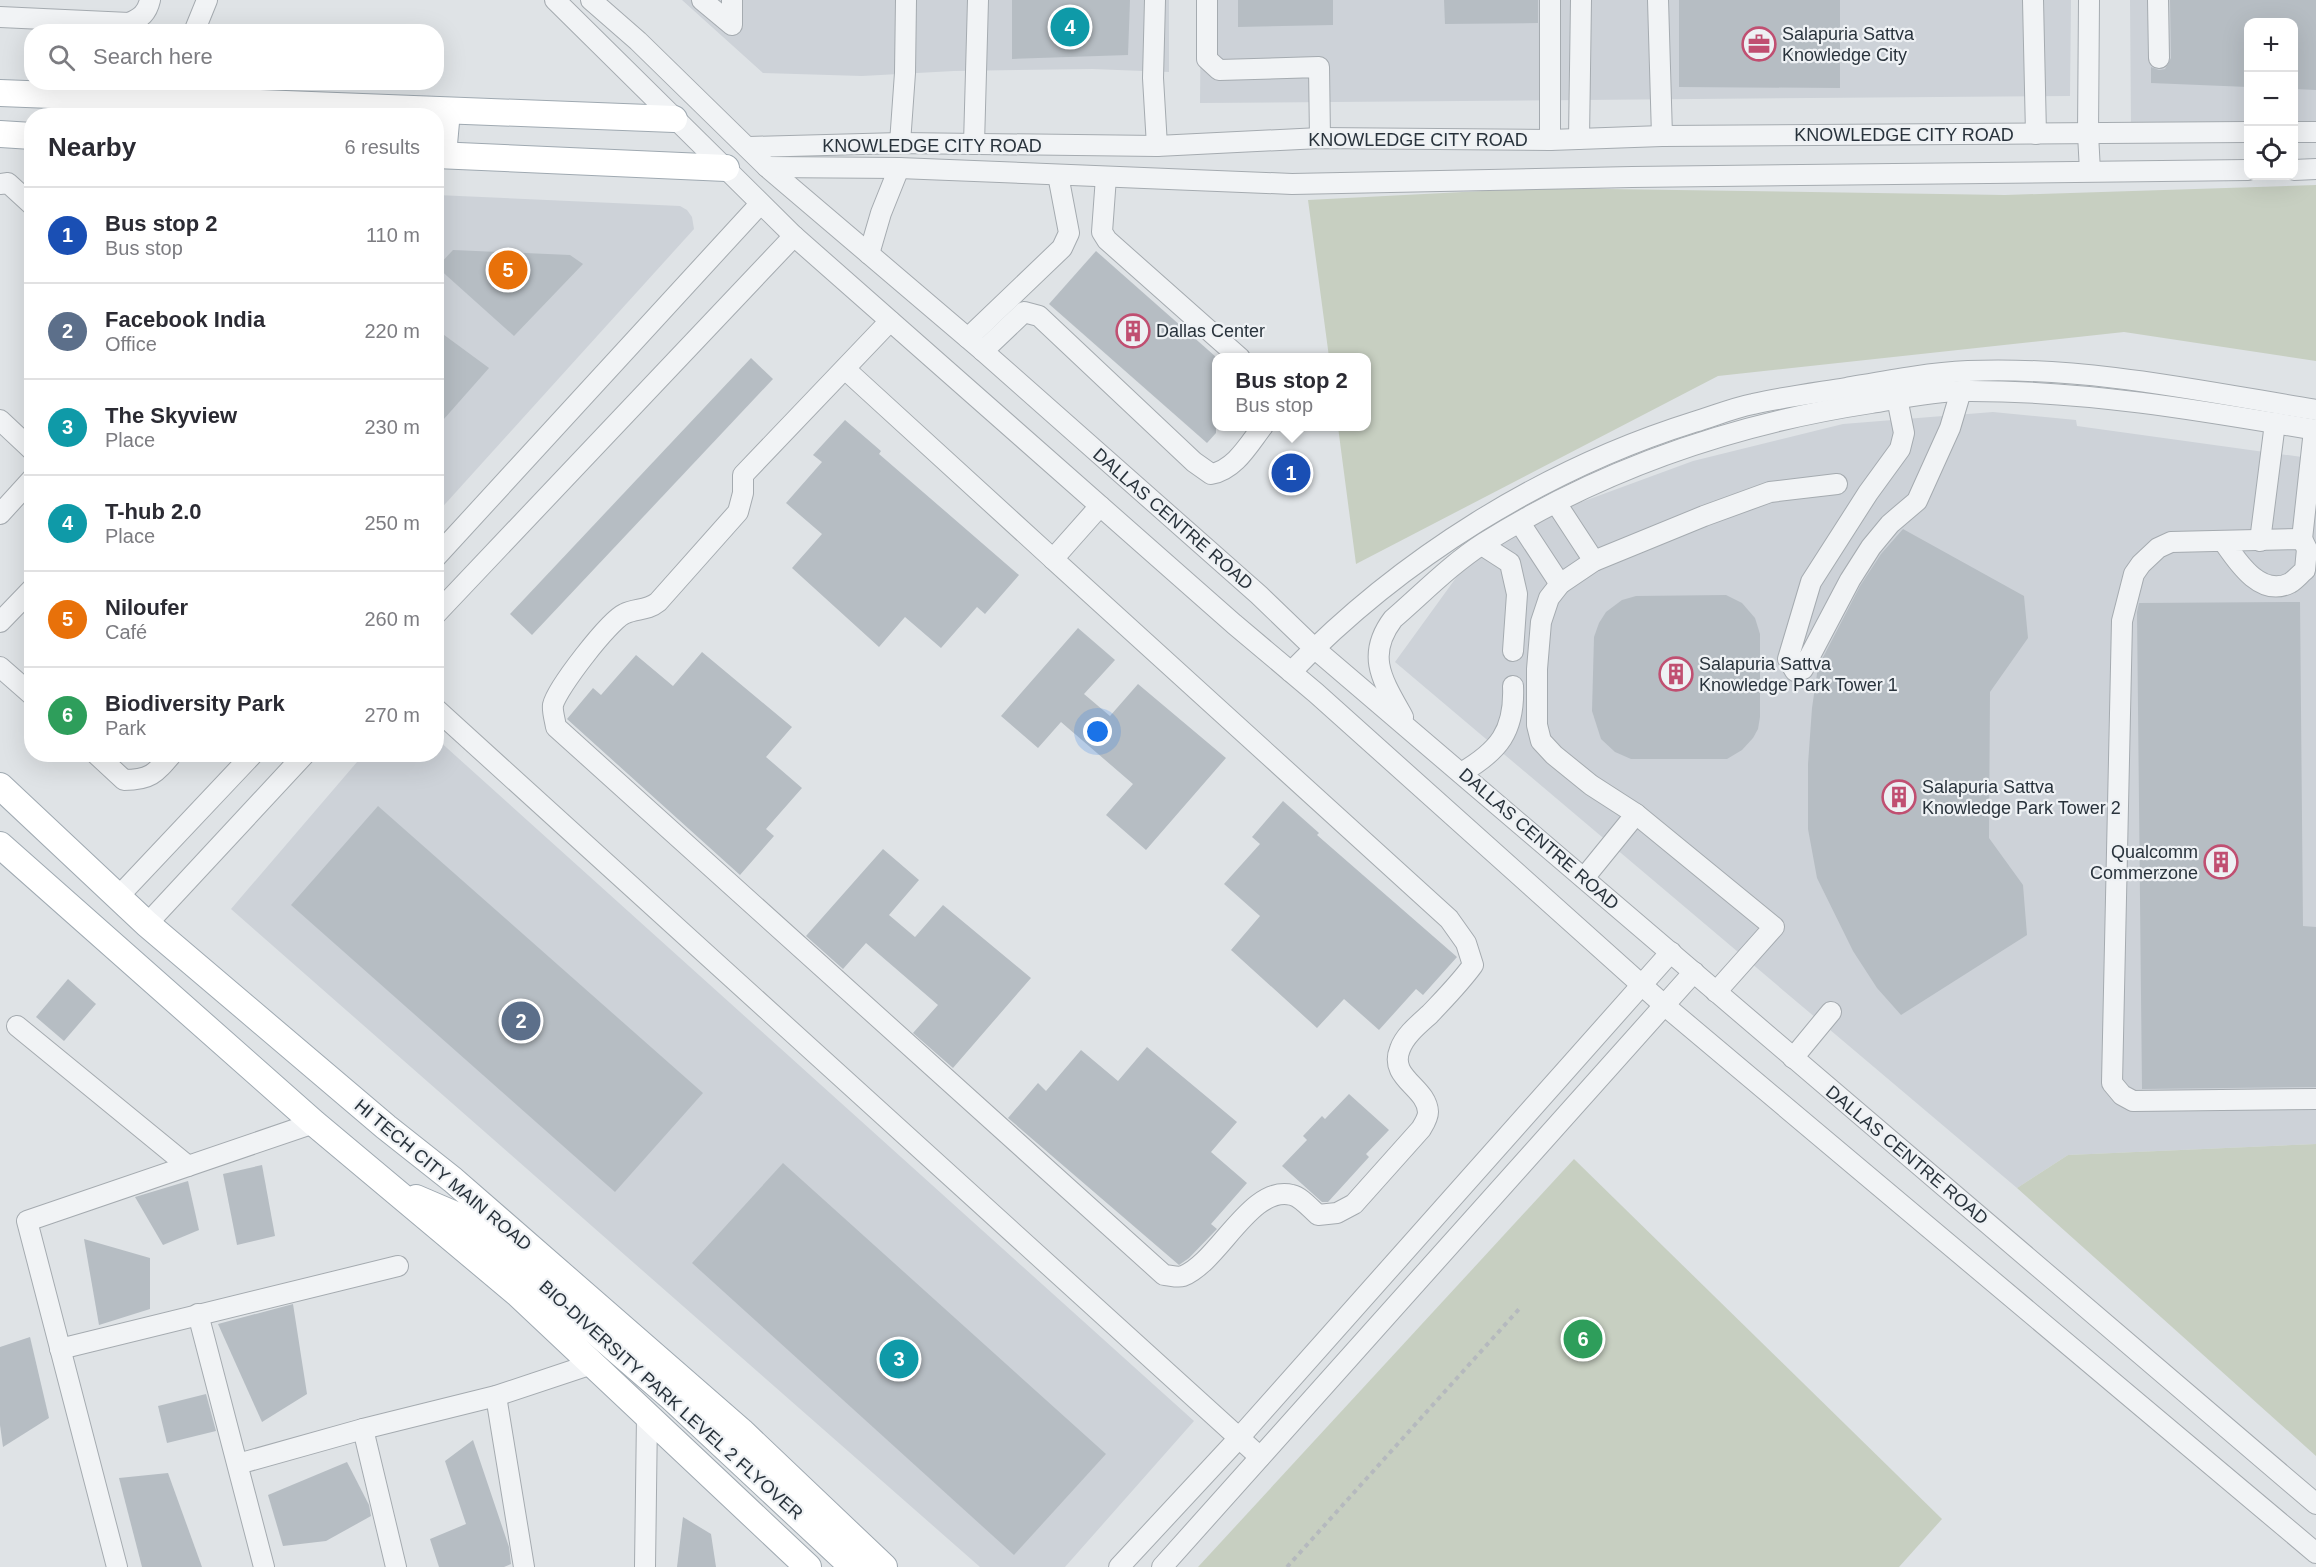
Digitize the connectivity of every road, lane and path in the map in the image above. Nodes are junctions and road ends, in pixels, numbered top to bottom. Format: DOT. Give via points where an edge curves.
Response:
graph roads {
  1 [pos="150,0"];
  2 [pos="207,0"];
  3 [pos="555,0"];
  4 [pos="591,0"];
  5 [pos="702,0"];
  6 [pos="732,0"];
  7 [pos="906,0"];
  8 [pos="978,0"];
  9 [pos="1155,0"];
  10 [pos="1207,0"];
  11 [pos="1550,0"];
  12 [pos="1581,0"];
  13 [pos="1658,0"];
  14 [pos="2033,0"];
  15 [pos="2089,0"];
  16 [pos="2158,0"];
  17 [pos="0,17"];
  18 [pos="197,24"];
  19 [pos="2159,58"];
  20 [pos="180,92"];
  21 [pos="0,93"];
  22 [pos="405,108"];
  23 [pos="444,111"];
  24 [pos="447,111"];
  25 [pos="674,118"];
  26 [pos="444,130"];
  27 [pos="2244,132"];
  28 [pos="2298,132"];
  29 [pos="2316,132"];
  30 [pos="0,134"];
  31 [pos="2036,134"];
  32 [pos="2088,134"];
  33 [pos="24,136"];
  34 [pos="1662,136"];
  35 [pos="1320,138"];
  36 [pos="1578,139"];
  37 [pos="1550,140"];
  38 [pos="900,143"];
  39 [pos="974,144"];
  40 [pos="1157,146"];
  41 [pos="749,147"];
  42 [pos="444,155"];
  43 [pos="767,167"];
  44 [pos="726,168"];
  45 [pos="899,168"];
  46 [pos="2244,170"];
  47 [pos="2298,170"];
  48 [pos="2316,170"];
  49 [pos="2090,171"];
  50 [pos="1058,174"];
  51 [pos="1106,177"];
  52 [pos="4,184"];
  53 [pos="24,185"];
  54 [pos="24,199"];
  55 [pos="760,204"];
  56 [pos="794,236"];
  57 [pos="869,254"];
  58 [pos="890,321"];
  59 [pos="975,345"];
  60 [pos="1235,353"];
  61 [pos="845,369"];
  62 [pos="1961,391"];
  63 [pos="1897,399"];
  64 [pos="2316,410"];
  65 [pos="0,420"];
  66 [pos="2275,423"];
  67 [pos="2315,430"];
  68 [pos="1259,431"];
  69 [pos="24,442"];
  70 [pos="1838,484"];
  71 [pos="24,488"];
  72 [pos="1556,503"];
  73 [pos="1100,506"];
  74 [pos="0,514"];
  75 [pos="1520,523"];
  76 [pos="2223,541"];
  77 [pos="2260,541"];
  78 [pos="1482,544"];
  79 [pos="2308,546"];
  80 [pos="444,548"];
  81 [pos="1053,560"];
  82 [pos="1594,561"];
  83 [pos="1560,584"];
  84 [pos="24,597"];
  85 [pos="444,606"];
  86 [pos="0,622"];
  87 [pos="1314,648"];
  88 [pos="1513,651"];
  89 [pos="0,667"];
  90 [pos="1291,672"];
  91 [pos="1514,686"];
  92 [pos="24,688"];
  93 [pos="444,716"];
  94 [pos="1408,726"];
  95 [pos="105,762"];
  96 [pos="165,762"];
  97 [pos="245,762"];
  98 [pos="298,762"];
  99 [pos="1461,773"];
  100 [pos="0,786"];
  101 [pos="1636,814"];
  102 [pos="0,844"];
  103 [pos="1584,878"];
  104 [pos="118,897"];
  105 [pos="147,924"];
  106 [pos="1671,952"];
  107 [pos="1694,972"];
  108 [pos="1642,985"];
  109 [pos="1716,992"];
  110 [pos="1664,1005"];
  111 [pos="1831,1012"];
  112 [pos="17,1026"];
  113 [pos="1793,1058"];
  114 [pos="2316,1099"];
  115 [pos="314,1123"];
  116 [pos="188,1166"];
  117 [pos="390,1187"];
  118 [pos="398,1266"];
  119 [pos="1520,1308"];
  120 [pos="198,1314"];
  121 [pos="60,1349"];
  122 [pos="592,1364"];
  123 [pos="496,1396"];
  124 [pos="647,1416"];
  125 [pos="363,1429"];
  126 [pos="1238,1439"];
  127 [pos="1260,1457"];
  128 [pos="238,1464"];
  129 [pos="2316,1504"];
  130 [pos="2316,1553"];
  131 [pos="117,1567"];
  132 [pos="264,1567"];
  133 [pos="396,1567"];
  134 [pos="524,1567"];
  135 [pos="645,1567"];
  136 [pos="808,1567"];
  137 [pos="853,1567"];
  138 [pos="884,1567"];
  139 [pos="1119,1567"];
  140 [pos="1162,1567"];
  141 [pos="1287,1567"];
  1 -- 17 [label="street" via="146,13 129,23"];
  2 -- 18 [label="street"];
  3 -- 25 [label="street, DALLAS CENTRE ROAD"];
  4 -- 41 [label="street, DALLAS CENTRE ROAD"];
  5 -- 6 [label="street" via="732,25"];
  7 -- 38 [label="street"];
  8 -- 39 [label="street"];
  9 -- 40 [label="street" via="1153,78"];
  10 -- 35 [label="street" via="1207,59 1219,70 1319,67"];
  11 -- 37 [label="street"];
  12 -- 36 [label="street"];
  13 -- 34 [label="street"];
  14 -- 31 [label="street"];
  15 -- 32 [label="street"];
  16 -- 19 [label="street"];
  20 -- 21 [label="main road"];
  20 -- 22 [label="main road"];
  23 -- 24 [label="main road"];
  24 -- 25 [label="main road"];
  24 -- 26 [label="main road"];
  25 -- 44 [label="street, DALLAS CENTRE ROAD"];
  27 -- 32 [label="street, KNOWLEDGE CITY ROAD"];
  28 -- 29 [label="street"];
  30 -- 33 [label="main road"];
  31 -- 32 [label="street, KNOWLEDGE CITY ROAD"];
  31 -- 34 [label="street, KNOWLEDGE CITY ROAD"];
  32 -- 49 [label="street"];
  34 -- 36 [label="street, KNOWLEDGE CITY ROAD"];
  35 -- 37 [label="street, KNOWLEDGE CITY ROAD"];
  35 -- 40 [label="street, KNOWLEDGE CITY ROAD"];
  36 -- 37 [label="street, KNOWLEDGE CITY ROAD"];
  38 -- 39 [label="street, KNOWLEDGE CITY ROAD"];
  38 -- 41 [label="street, KNOWLEDGE CITY ROAD"];
  39 -- 40 [label="street, KNOWLEDGE CITY ROAD"];
  41 -- 43 [label="street, DALLAS CENTRE ROAD"];
  42 -- 44 [label="main road"];
  43 -- 45 [label="street, KNOWLEDGE CITY ROAD"];
  43 -- 57 [label="street, DALLAS CENTRE ROAD"];
  44 -- 55 [label="street, DALLAS CENTRE ROAD"];
  45 -- 50 [label="street, KNOWLEDGE CITY ROAD"];
  45 -- 57 [label="street" via="880,213"];
  46 -- 49 [label="street, KNOWLEDGE CITY ROAD"];
  47 -- 48 [label="street"];
  49 -- 51 [label="street, KNOWLEDGE CITY ROAD" via="1292,184"];
  50 -- 51 [label="street, KNOWLEDGE CITY ROAD"];
  50 -- 59 [label="street" via="1069,233 1062,248"];
  51 -- 60 [label="street" via="1102,232 1107,240"];
  52 -- 53 [label="street"];
  52 -- 54 [label="street"];
  55 -- 56 [label="street, DALLAS CENTRE ROAD"];
  55 -- 80 [label="street"];
  56 -- 58 [label="street, DALLAS CENTRE ROAD"];
  56 -- 85 [label="street"];
  57 -- 59 [label="street, DALLAS CENTRE ROAD"];
  58 -- 61 [label="street"];
  58 -- 73 [label="street, DALLAS CENTRE ROAD"];
  59 -- 68 [label="street" via="1024,312 1039,316 1211,474 1223,472 1232,464"];
  59 -- 87 [label="street, DALLAS CENTRE ROAD"];
  61 -- 81 [label="street"];
  61 -- 81 [label="street" via="743,475 738,512 666,594 650,609 623,614 577,665 561,686 553,706 556,727 1164,1275 1180,1277 1198,1267 1265,1198 1284,1193 1295,1195 1318,1215 1337,1213 1354,1204 1421,1129 1428,1114 1425,1099 1398,1069 1399,1050 1473,965 1466,943 1449,919"];
  62 -- 63 [label="street"];
  62 -- 63 [label="street" via="1950,428 1917,501 1871,547 1803,669 1795,671 1788,659 1811,582 1900,449 1904,433"];
  62 -- 66 [label="street" via="2087,396"];
  63 -- 72 [label="street" via="1814,411 1723,435 1654,458"];
  64 -- 87 [label="street" via="2078,373 1968,371 1751,404 1647,437 1565,473 1482,519 1363,605"];
  65 -- 69 [label="street"];
  66 -- 67 [label="street"];
  66 -- 77 [label="street"];
  67 -- 79 [label="street"];
  70 -- 82 [label="street" via="1770,492 1732,512"];
  71 -- 74 [label="street"];
  72 -- 75 [label="street"];
  72 -- 82 [label="street"];
  73 -- 81 [label="street"];
  73 -- 90 [label="street, DALLAS CENTRE ROAD"];
  75 -- 78 [label="street"];
  75 -- 83 [label="street"];
  76 -- 77 [label="street"];
  76 -- 79 [label="street" via="2238,564 2258,582 2273,586 2289,583 2305,570"];
  76 -- 114 [label="street" via="2171,542 2158,548 2134,574 2122,621 2112,1083 2133,1101"];
  77 -- 79 [label="street"];
  78 -- 88 [label="street" via="1510,563 1517,594"];
  78 -- 94 [label="street" via="1393,619 1378,645 1377,661"];
  82 -- 83 [label="street"];
  83 -- 101 [label="street" via="1549,598 1541,621 1537,725 1541,741 1591,785"];
  84 -- 86 [label="street"];
  87 -- 90 [label="street"];
  87 -- 94 [label="street, DALLAS CENTRE ROAD"];
  89 -- 92 [label="street"];
  90 -- 108 [label="street, DALLAS CENTRE ROAD"];
  91 -- 99 [label="street" via="1514,708 1496,747 1485,759"];
  93 -- 126 [label="street"];
  94 -- 99 [label="street, DALLAS CENTRE ROAD"];
  95 -- 96 [label="street" via="124,780 141,780 155,774"];
  97 -- 104 [label="street"];
  98 -- 105 [label="street"];
  99 -- 103 [label="street, DALLAS CENTRE ROAD"];
  100 -- 104 [label="main road, HI TECH CITY MAIN ROAD"];
  101 -- 103 [label="street"];
  101 -- 109 [label="street" via="1774,927"];
  102 -- 115 [label="main road"];
  103 -- 106 [label="street, DALLAS CENTRE ROAD"];
  104 -- 105 [label="main road, HI TECH CITY MAIN ROAD"];
  105 -- 138 [label="main road, HI TECH CITY MAIN ROAD" via="453,1180 732,1424"];
  106 -- 107 [label="street, DALLAS CENTRE ROAD"];
  106 -- 108 [label="street"];
  107 -- 109 [label="street, DALLAS CENTRE ROAD"];
  107 -- 110 [label="street"];
  108 -- 110 [label="street, DALLAS CENTRE ROAD"];
  108 -- 126 [label="street"];
  109 -- 113 [label="street, DALLAS CENTRE ROAD"];
  110 -- 127 [label="street"];
  110 -- 130 [label="street, DALLAS CENTRE ROAD"];
  111 -- 113 [label="street"];
  112 -- 116 [label="street"];
  113 -- 129 [label="street, DALLAS CENTRE ROAD"];
  115 -- 116 [label="street"];
  115 -- 117 [label="main road"];
  116 -- 121 [label="street" via="27,1221"];
  117 -- 122 [label="main road" via="518,1294"];
  117 -- 137 [label="main road, BIO-DIVERSITY PARK LEVEL 2 FLYOVER" via="465,1219 672,1398"];
  118 -- 120 [label="street"];
  119 -- 141 [label="path"];
  120 -- 121 [label="street"];
  120 -- 128 [label="street"];
  121 -- 131 [label="street"];
  122 -- 123 [label="street"];
  122 -- 124 [label="main road"];
  123 -- 125 [label="street"];
  123 -- 134 [label="street"];
  124 -- 135 [label="street"];
  124 -- 136 [label="main road"];
  125 -- 128 [label="street"];
  125 -- 133 [label="street"];
  126 -- 127 [label="street"];
  126 -- 139 [label="street"];
  127 -- 140 [label="street"];
  128 -- 132 [label="street"];
}
